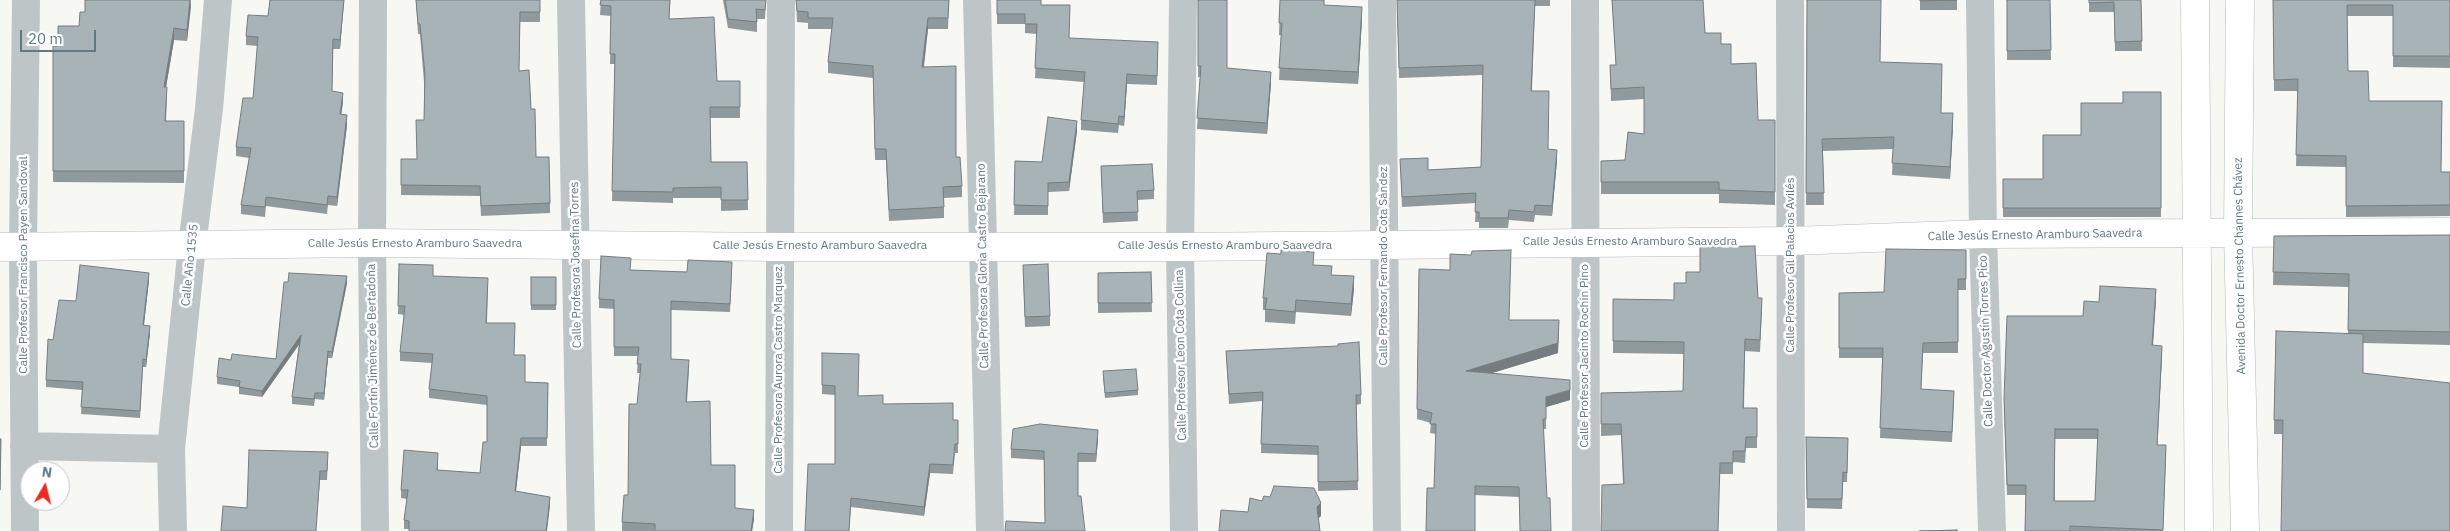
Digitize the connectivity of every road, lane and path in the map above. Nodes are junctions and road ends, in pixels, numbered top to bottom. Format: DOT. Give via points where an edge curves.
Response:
graph roads {
  1 [pos="26,0"];
  2 [pos="218,0"];
  3 [pos="373,0"];
  4 [pos="571,0"];
  5 [pos="781,0"];
  6 [pos="977,0"];
  7 [pos="1183,0"];
  8 [pos="1382,0"];
  9 [pos="1585,0"];
  10 [pos="1790,0"];
  11 [pos="1980,0"];
  12 [pos="2195,0"];
  13 [pos="2240,0"];
  14 [pos="2238,232"];
  15 [pos="2450,232"];
  16 [pos="1983,234"];
  17 [pos="2197,234"];
  18 [pos="1792,241"];
  19 [pos="1584,242"];
  20 [pos="372,243"];
  21 [pos="1383,244"];
  22 [pos="576,245"];
  23 [pos="192,246"];
  24 [pos="982,246"];
  25 [pos="12,247"];
  26 [pos="780,247"];
  27 [pos="1180,247"];
  28 [pos="24,446"];
  29 [pos="171,449"];
  30 [pos="25,531"];
  31 [pos="173,531"];
  32 [pos="375,531"];
  33 [pos="581,531"];
  34 [pos="779,531"];
  35 [pos="990,531"];
  36 [pos="1184,531"];
  37 [pos="1387,531"];
  38 [pos="1586,531"];
  39 [pos="1790,531"];
  40 [pos="1992,531"];
  41 [pos="2199,531"];
  42 [pos="2245,531"];
  1 -- 25 [label="street, Calle Profesor Francisco Payen Sandoval"];
  2 -- 23 [label="street, Calle Año 1535" via="209,109"];
  3 -- 20 [label="street, Calle Fortín Jiménez de Bertadoña"];
  4 -- 22 [label="street, Calle Profesora Josefina Torres"];
  5 -- 26 [label="street, Calle Profesora Aurora Castro Marquez"];
  6 -- 24 [label="street, Calle Profesora Gloria Castro Bejarano"];
  7 -- 27 [label="street, Calle Profesor Leon Cota Collina"];
  8 -- 21 [label="street, Calle Profesor Fernando Cota Sández"];
  9 -- 19 [label="street, Calle Profesor Jacinto Rochin Pino"];
  10 -- 18 [label="street, Calle Profesor Gil Palacios Avilés"];
  11 -- 16 [label="street, Calle Doctor Agustín Torres Pico"];
  12 -- 17 [label="street"];
  13 -- 14 [label="street, Avenida Doctor Ernesto Channes Chávez"];
  14 -- 15 [label="street, Calle Jesús Ernesto Aramburo Saavedra"];
  14 -- 17 [label="street, Calle Jesús Ernesto Aramburo Saavedra"];
  14 -- 42 [label="street, Avenida Doctor Ernesto Channes Chávez"];
  16 -- 17 [label="street, Calle Jesús Ernesto Aramburo Saavedra"];
  16 -- 18 [label="street, Calle Jesús Ernesto Aramburo Saavedra"];
  16 -- 40 [label="street, Calle Doctor Agustín Torres Pico"];
  17 -- 41 [label="street"];
  18 -- 19 [label="street, Calle Jesús Ernesto Aramburo Saavedra"];
  18 -- 39 [label="street, Calle Profesor Gil Palacios Avilés"];
  19 -- 21 [label="street, Calle Jesús Ernesto Aramburo Saavedra"];
  19 -- 38 [label="street, Calle Profesor Jacinto Rochin Pino"];
  20 -- 22 [label="street, Calle Jesús Ernesto Aramburo Saavedra"];
  20 -- 23 [label="street, Calle Jesús Ernesto Aramburo Saavedra"];
  20 -- 32 [label="street, Calle Fortín Jiménez de Bertadoña"];
  21 -- 27 [label="street, Calle Jesús Ernesto Aramburo Saavedra"];
  21 -- 37 [label="street, Calle Profesor Fernando Cota Sández"];
  22 -- 26 [label="street, Calle Jesús Ernesto Aramburo Saavedra"];
  22 -- 33 [label="street, Calle Profesora Josefina Torres"];
  23 -- 25 [label="street, Calle Jesús Ernesto Aramburo Saavedra"];
  23 -- 29 [label="street, Calle Año 1535"];
  24 -- 26 [label="street, Calle Jesús Ernesto Aramburo Saavedra"];
  24 -- 27 [label="street, Calle Jesús Ernesto Aramburo Saavedra"];
  24 -- 35 [label="street, Calle Profesora Gloria Castro Bejarano"];
  25 -- 28 [label="street, Calle Profesor Francisco Payen Sandoval"];
  26 -- 34 [label="street, Calle Profesora Aurora Castro Marquez"];
  27 -- 36 [label="street, Calle Profesor Leon Cota Collina"];
  28 -- 29 [label="street"];
  28 -- 30 [label="street, Calle Profesor Francisco Payen Sandoval"];
  29 -- 31 [label="street, Calle Año 1535"];
}
